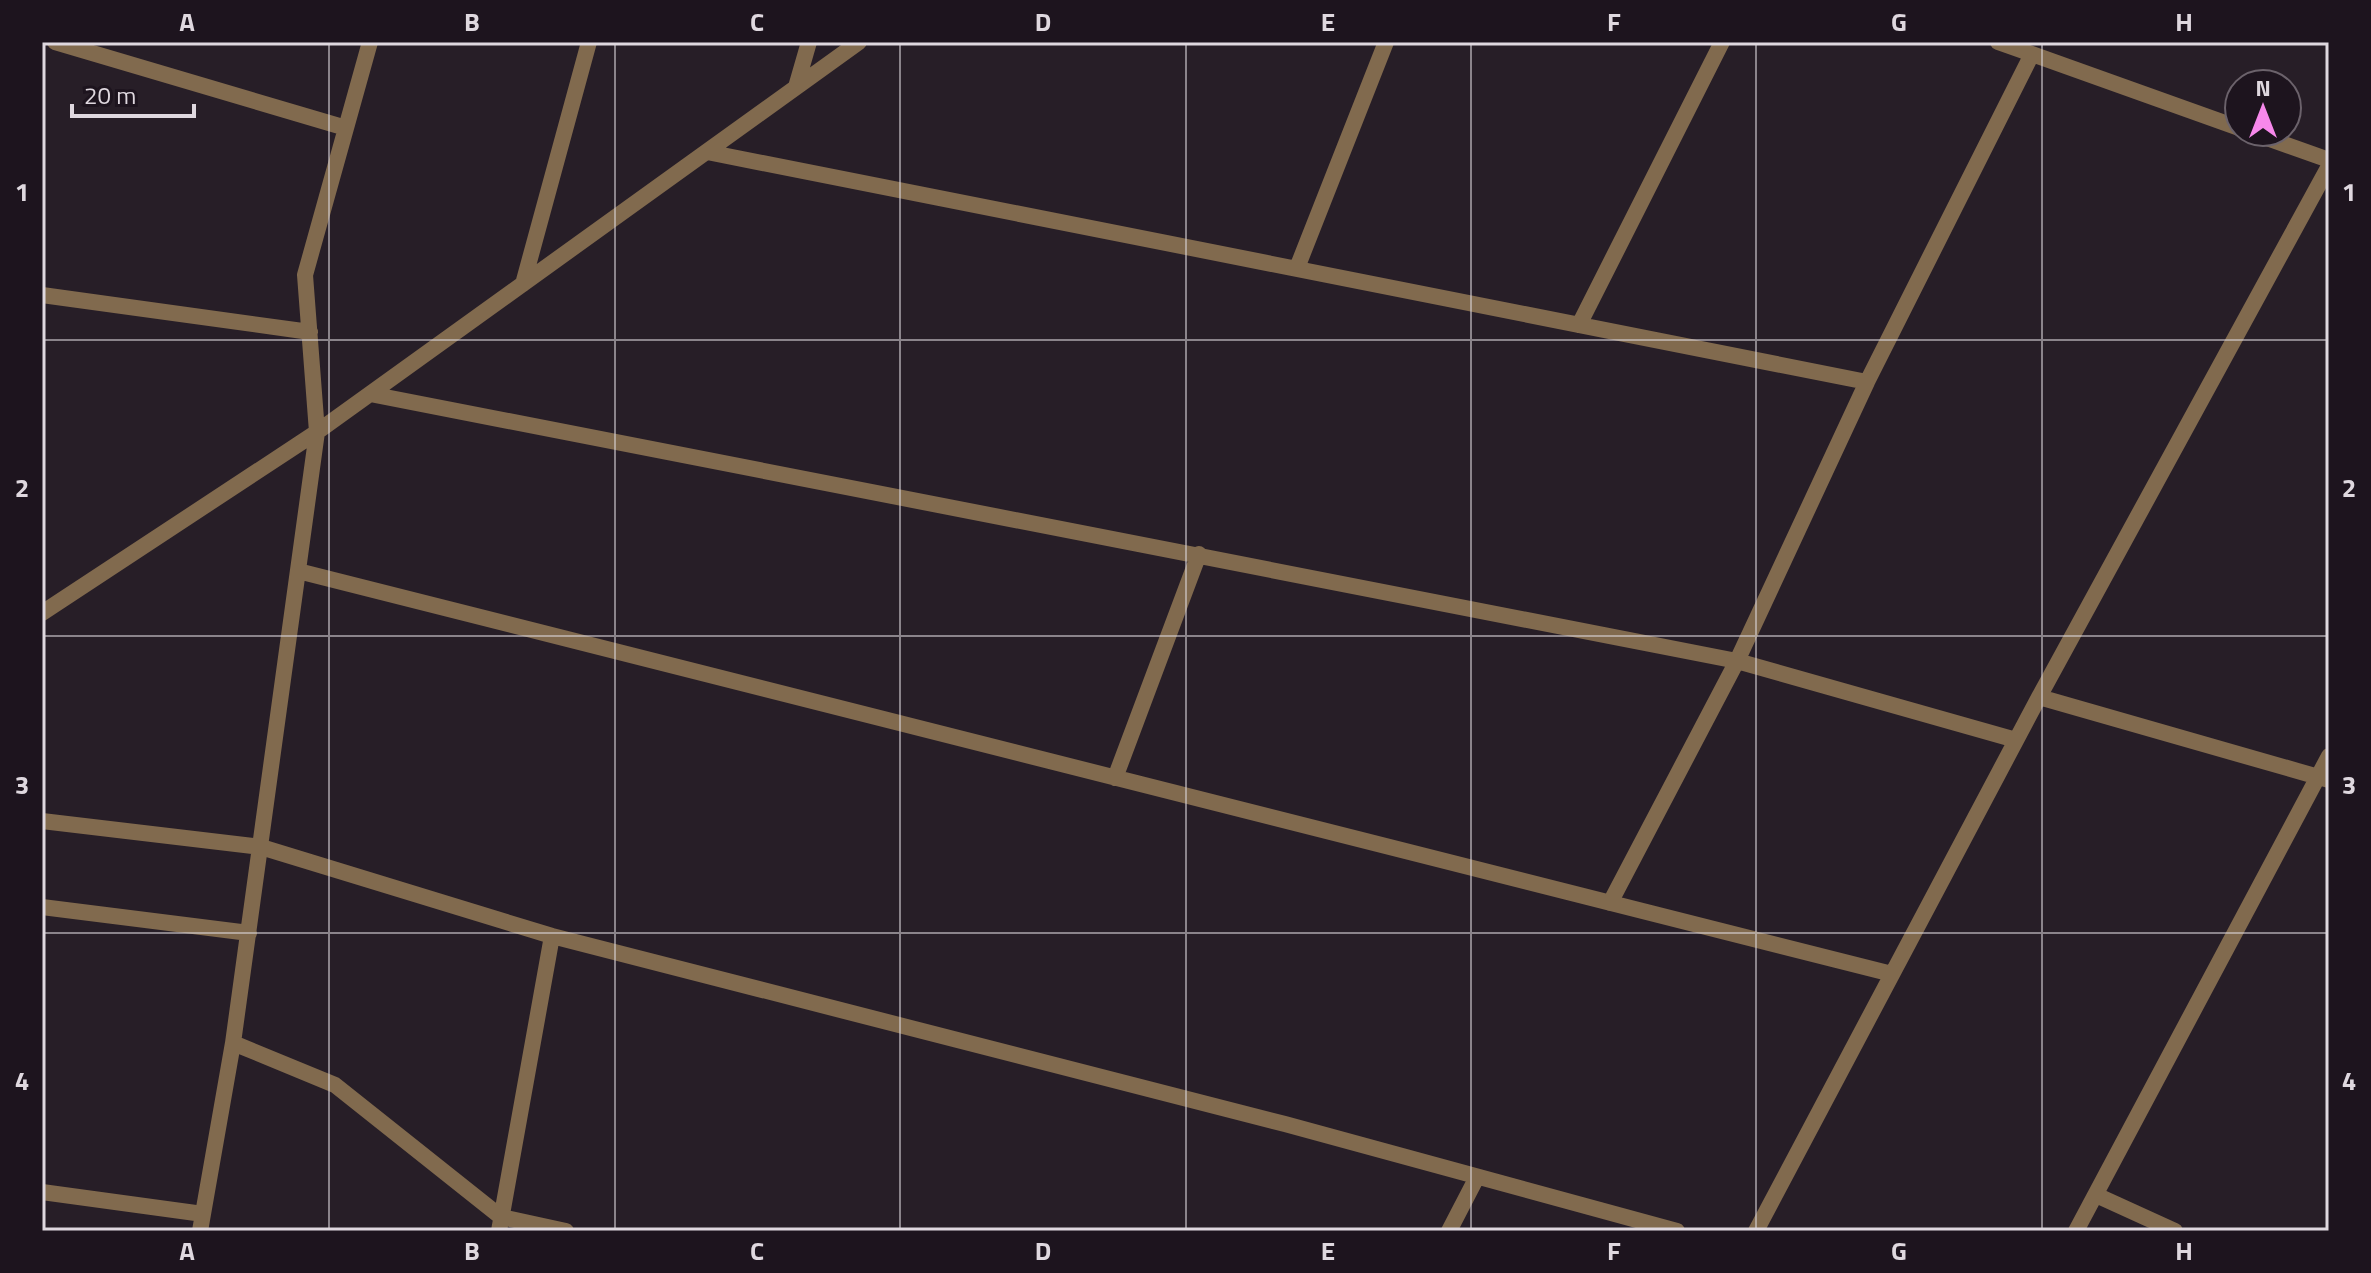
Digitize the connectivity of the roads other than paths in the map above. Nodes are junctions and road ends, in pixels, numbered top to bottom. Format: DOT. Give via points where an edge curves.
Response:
graph roads {
  1 [pos="55,42"];
  2 [pos="370,42"];
  3 [pos="589,42"];
  4 [pos="809,42"];
  5 [pos="859,42"];
  6 [pos="1386,42"];
  7 [pos="1722,42"];
  8 [pos="1998,42"];
  9 [pos="2032,54"];
  10 [pos="796,87"];
  11 [pos="2223,122"];
  12 [pos="346,128"];
  13 [pos="2291,148"];
  14 [pos="707,152"];
  15 [pos="2329,163"];
  16 [pos="1297,268"];
  17 [pos="523,284"];
  18 [pos="42,295"];
  19 [pos="1579,325"];
  20 [pos="310,332"];
  21 [pos="1867,382"];
  22 [pos="370,394"];
  23 [pos="317,432"];
  24 [pos="1199,554"];
  25 [pos="298,571"];
  26 [pos="42,613"];
  27 [pos="1737,661"];
  28 [pos="2039,697"];
  29 [pos="2016,740"];
  30 [pos="2329,756"];
  31 [pos="1115,778"];
  32 [pos="2323,779"];
  33 [pos="42,821"];
  34 [pos="261,847"];
  35 [pos="1610,903"];
  36 [pos="42,907"];
  37 [pos="249,933"];
  38 [pos="552,936"];
  39 [pos="1892,974"];
  40 [pos="233,1043"];
  41 [pos="1477,1177"];
  42 [pos="42,1192"];
  43 [pos="2096,1195"];
  44 [pos="202,1222"];
  45 [pos="500,1224"];
  46 [pos="566,1231"];
  47 [pos="1449,1231"];
  48 [pos="1677,1231"];
  49 [pos="1756,1231"];
  50 [pos="2076,1231"];
  51 [pos="2175,1231"];
  1 -- 12 [label="street"];
  2 -- 12 [label="street"];
  3 -- 17 [label="street"];
  4 -- 10 [label="street"];
  5 -- 10 [label="street"];
  6 -- 16 [label="street"];
  7 -- 19 [label="street"];
  8 -- 9 [label="street"];
  9 -- 11 [label="street"];
  9 -- 21 [label="street"];
  10 -- 14 [label="street"];
  12 -- 20 [label="street" via="305,275"];
  13 -- 15 [label="street"];
  14 -- 16 [label="street"];
  14 -- 17 [label="street"];
  15 -- 28 [label="street"];
  16 -- 19 [label="street"];
  17 -- 22 [label="street"];
  18 -- 20 [label="street"];
  19 -- 21 [label="street"];
  20 -- 23 [label="street"];
  21 -- 27 [label="street"];
  22 -- 23 [label="street"];
  22 -- 24 [label="street"];
  23 -- 25 [label="street"];
  23 -- 26 [label="street"];
  24 -- 27 [label="street"];
  24 -- 31 [label="street"];
  25 -- 31 [label="street"];
  25 -- 34 [label="street"];
  27 -- 29 [label="street"];
  27 -- 35 [label="street"];
  28 -- 29 [label="street"];
  28 -- 32 [label="street"];
  29 -- 39 [label="street"];
  30 -- 32 [label="street"];
  31 -- 35 [label="street"];
  32 -- 43 [label="street"];
  33 -- 34 [label="street"];
  34 -- 37 [label="street"];
  34 -- 38 [label="street"];
  35 -- 39 [label="street"];
  36 -- 37 [label="street"];
  37 -- 40 [label="street"];
  38 -- 41 [label="street"];
  38 -- 45 [label="street"];
  39 -- 49 [label="street"];
  40 -- 44 [label="street"];
  40 -- 45 [label="street" via="335,1085"];
  41 -- 47 [label="street"];
  41 -- 48 [label="street"];
  42 -- 44 [label="street"];
  43 -- 50 [label="street"];
  43 -- 51 [label="street"];
  45 -- 46 [label="street"];
}
